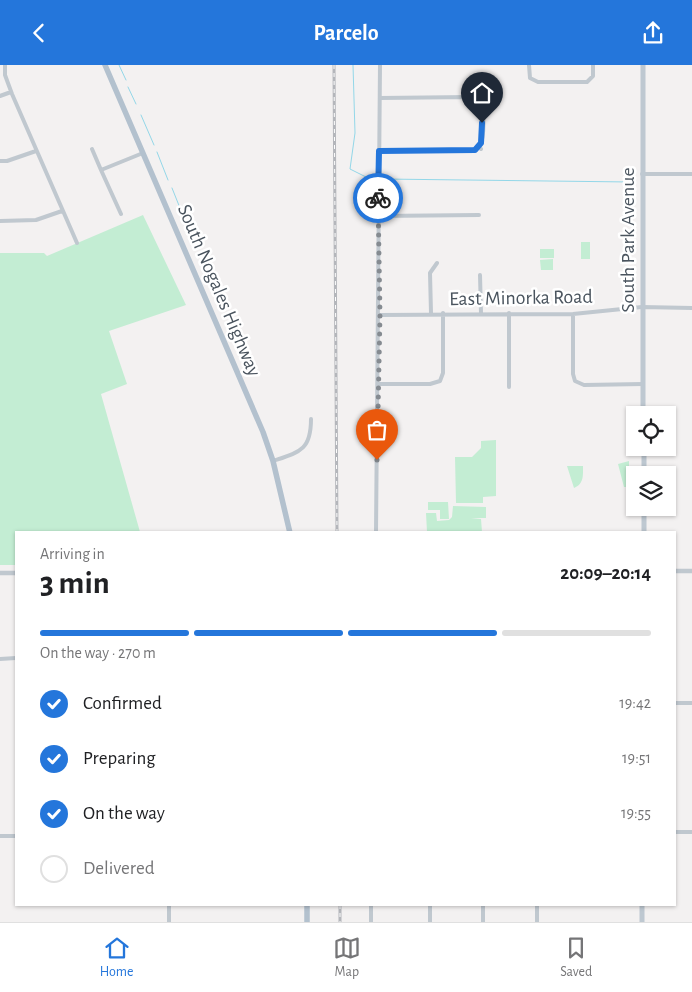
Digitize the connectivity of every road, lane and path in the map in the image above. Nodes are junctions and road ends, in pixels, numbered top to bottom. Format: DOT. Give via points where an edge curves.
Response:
graph roads {
  1 [pos="5,65"];
  2 [pos="105,65"];
  3 [pos="380,65"];
  4 [pos="529,65"];
  5 [pos="593,65"];
  6 [pos="643,65"];
  7 [pos="11,93"];
  8 [pos="0,96"];
  9 [pos="380,98"];
  10 [pos="92,149"];
  11 [pos="36,151"];
  12 [pos="379,151"];
  13 [pos="143,153"];
  14 [pos="0,161"];
  15 [pos="101,170"];
  16 [pos="642,174"];
  17 [pos="692,174"];
  18 [pos="62,211"];
  19 [pos="121,213"];
  20 [pos="479,215"];
  21 [pos="378,216"];
  22 [pos="0,221"];
  23 [pos="77,243"];
  24 [pos="437,263"];
  25 [pos="480,275"];
  26 [pos="642,307"];
  27 [pos="692,308"];
  28 [pos="431,313"];
  29 [pos="443,313"];
  30 [pos="481,313"];
  31 [pos="509,313"];
  32 [pos="573,314"];
  33 [pos="380,315"];
  34 [pos="378,384"];
  35 [pos="643,384"];
  36 [pos="509,387"];
  37 [pos="644,406"];
  38 [pos="311,419"];
  39 [pos="273,461"];
  40 [pos="644,516"];
  41 [pos="290,531"];
  42 [pos="376,531"];
  43 [pos="644,531"];
  44 [pos="676,571"];
  45 [pos="692,571"];
  46 [pos="0,573"];
  47 [pos="15,573"];
  48 [pos="15,658"];
  49 [pos="0,659"];
  50 [pos="676,703"];
  51 [pos="692,703"];
  52 [pos="676,832"];
  53 [pos="692,832"];
  54 [pos="15,836"];
  55 [pos="0,837"];
  56 [pos="169,906"];
  57 [pos="307,906"];
  58 [pos="371,906"];
  59 [pos="430,906"];
  60 [pos="483,906"];
  61 [pos="537,906"];
  62 [pos="642,906"];
  63 [pos="169,922"];
  64 [pos="307,922"];
  65 [pos="371,922"];
  66 [pos="430,922"];
  67 [pos="482,922"];
  68 [pos="537,922"];
  69 [pos="642,922"];
  1 -- 7 [label="street"];
  2 -- 13 [label="main road, South Nogales Highway"];
  3 -- 9 [label="street"];
  4 -- 5 [label="street" via="530,81 585,82 592,81"];
  6 -- 16 [label="main road, South Park Avenue"];
  7 -- 8 [label="street"];
  7 -- 11 [label="street"];
  9 -- 12 [label="street"];
  9 -- 12 [label="street" via="480,97 482,141 480,148 472,150"];
  10 -- 15 [label="street"];
  11 -- 14 [label="street"];
  11 -- 18 [label="street"];
  12 -- 21 [label="street"];
  13 -- 15 [label="street"];
  13 -- 39 [label="main road, South Nogales Highway"];
  15 -- 19 [label="street"];
  16 -- 17 [label="street"];
  16 -- 26 [label="main road, South Park Avenue"];
  18 -- 22 [label="street" via="36,220"];
  18 -- 23 [label="street"];
  20 -- 21 [label="street"];
  21 -- 33 [label="street"];
  24 -- 28 [label="street" via="430,273"];
  25 -- 30 [label="street"];
  26 -- 27 [label="street, East Minorka Road"];
  26 -- 32 [label="street, East Minorka Road"];
  26 -- 35 [label="main road, South Park Avenue"];
  28 -- 29 [label="street, East Minorka Road"];
  28 -- 33 [label="street, East Minorka Road"];
  29 -- 30 [label="street, East Minorka Road"];
  29 -- 34 [label="street" via="441,382"];
  30 -- 31 [label="street, East Minorka Road"];
  31 -- 32 [label="street, East Minorka Road"];
  31 -- 36 [label="street"];
  32 -- 35 [label="street" via="574,382 584,385"];
  33 -- 34 [label="street"];
  34 -- 42 [label="street"];
  35 -- 37 [label="main road, South Park Avenue"];
  38 -- 39 [label="street" via="311,437 300,452"];
  39 -- 41 [label="main road, South Nogales Highway"];
  40 -- 43 [label="main road"];
  44 -- 45 [label="street"];
  46 -- 47 [label="street"];
  48 -- 49 [label="street"];
  50 -- 51 [label="street"];
  52 -- 53 [label="street"];
  54 -- 55 [label="street"];
  56 -- 63 [label="street"];
  57 -- 64 [label="main road"];
  58 -- 65 [label="street"];
  59 -- 66 [label="street"];
  60 -- 67 [label="street"];
  61 -- 68 [label="street"];
  62 -- 69 [label="main road"];
}
